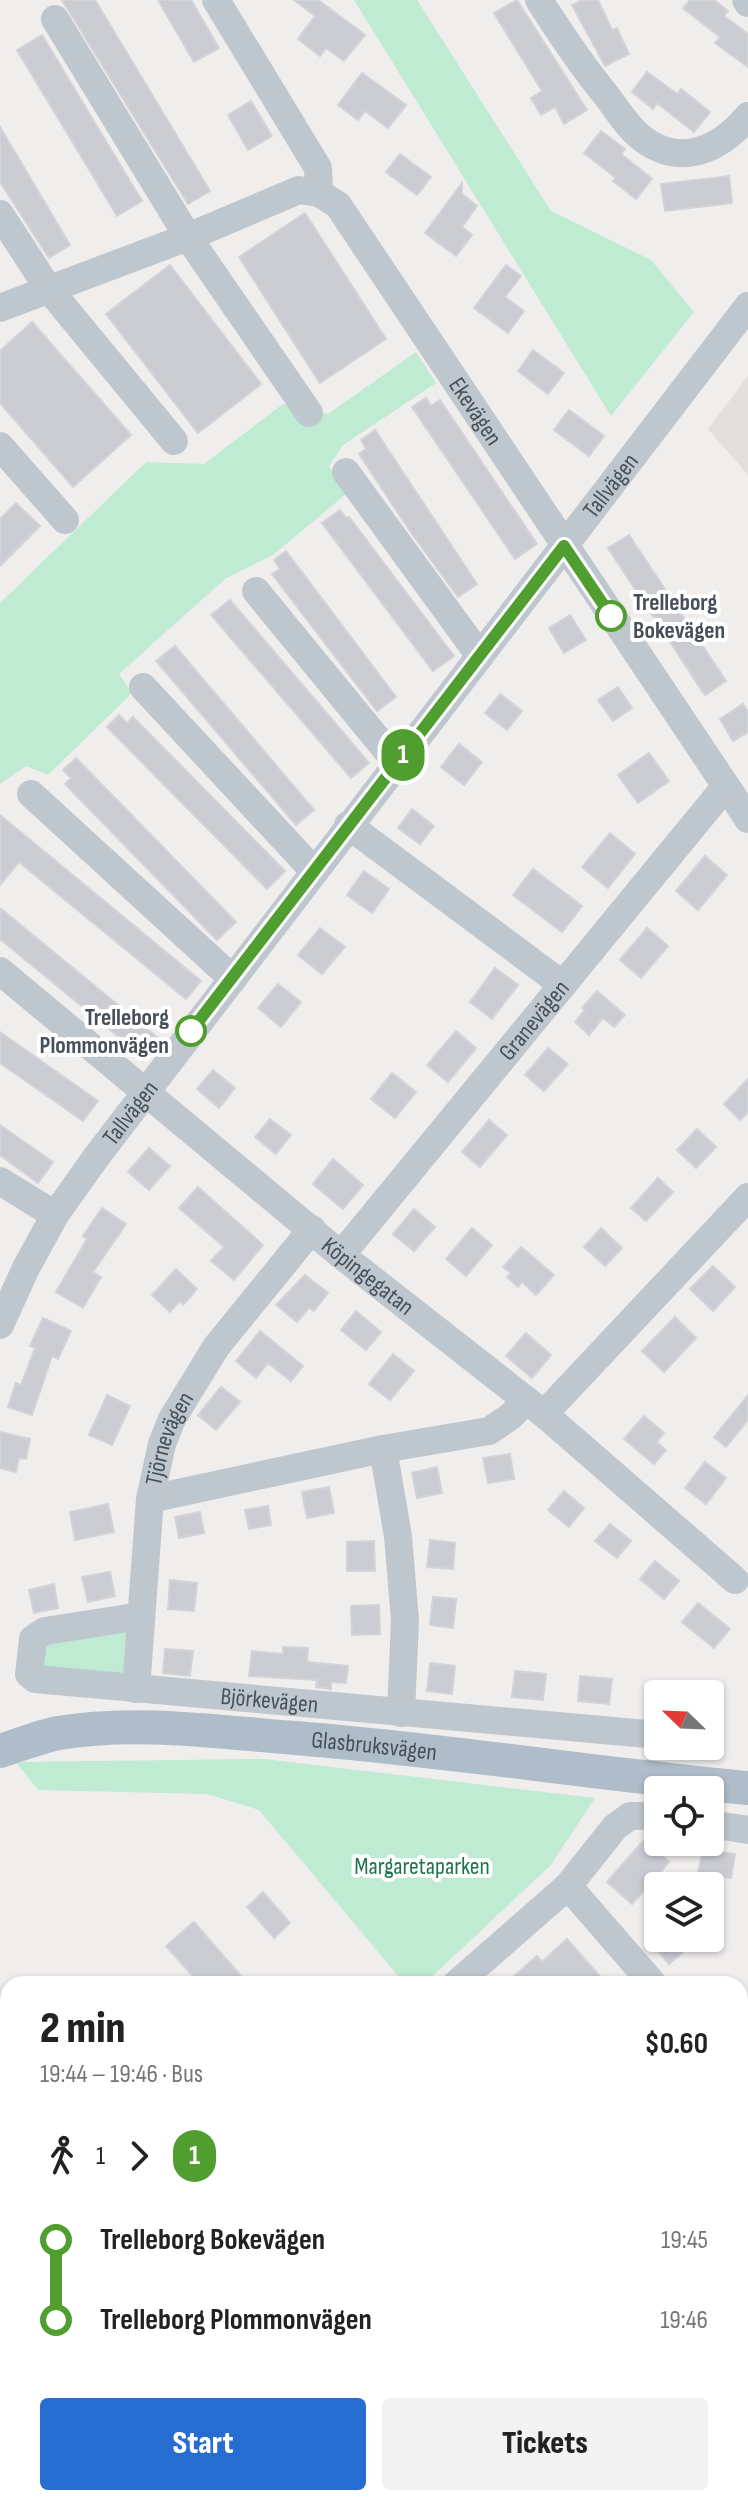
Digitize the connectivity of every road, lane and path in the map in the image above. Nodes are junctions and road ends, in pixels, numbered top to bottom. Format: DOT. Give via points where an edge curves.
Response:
graph roads {
  1 [pos="216,0"];
  2 [pos="539,0"];
  3 [pos="55,19"];
  4 [pos="748,116"];
  5 [pos="319,193"];
  6 [pos="0,214"];
  7 [pos="188,237"];
  8 [pos="48,288"];
  9 [pos="748,306"];
  10 [pos="0,308"];
  11 [pos="309,413"];
  12 [pos="174,441"];
  13 [pos="0,446"];
  14 [pos="346,472"];
  15 [pos="65,520"];
  16 [pos="564,546"];
  17 [pos="256,591"];
  18 [pos="480,656"];
  19 [pos="143,687"];
  20 [pos="397,763"];
  21 [pos="726,786"];
  22 [pos="31,794"];
  23 [pos="748,819"];
  24 [pos="348,825"];
  25 [pos="314,871"];
  26 [pos="0,971"];
  27 [pos="233,979"];
  28 [pos="563,985"];
  29 [pos="146,1090"];
  30 [pos="0,1181"];
  31 [pos="748,1197"];
  32 [pos="55,1215"];
  33 [pos="312,1229"];
  34 [pos="341,1255"];
  35 [pos="0,1325"];
  36 [pos="535,1407"];
  37 [pos="383,1449"];
  38 [pos="150,1499"];
  39 [pos="735,1580"];
  40 [pos="141,1616"];
  41 [pos="136,1689"];
  42 [pos="401,1713"];
  43 [pos="0,1731"];
  44 [pos="644,1734"];
  45 [pos="0,1751"];
  46 [pos="748,1767"];
  47 [pos="748,1788"];
  48 [pos="644,1816"];
  49 [pos="724,1826"];
  50 [pos="748,1830"];
  51 [pos="568,1886"];
  52 [pos="465,1976"];
  53 [pos="646,1976"];
  1 -- 5 [label="street" via="318,168"];
  2 -- 4 [label="street" via="580,64 637,134 659,149 681,154 707,150"];
  3 -- 7 [label="street"];
  5 -- 7 [label="street" via="299,190"];
  5 -- 16 [label="street, Ekevägen" via="338,205"];
  6 -- 8 [label="street"];
  7 -- 8 [label="street"];
  7 -- 11 [label="street"];
  8 -- 10 [label="street"];
  8 -- 12 [label="street"];
  9 -- 16 [label="street, Tallvägen"];
  13 -- 15 [label="street"];
  14 -- 18 [label="street"];
  16 -- 18 [label="street, Tallvägen"];
  16 -- 21 [label="street, Ekevägen"];
  17 -- 20 [label="street"];
  18 -- 20 [label="street, Tallvägen"];
  19 -- 25 [label="street"];
  20 -- 24 [label="street, Tallvägen"];
  21 -- 23 [label="street, Ekevägen"];
  21 -- 28 [label="street, Granevägen"];
  22 -- 27 [label="street"];
  24 -- 25 [label="street, Tallvägen"];
  24 -- 28 [label="street"];
  25 -- 27 [label="street, Tallvägen"];
  26 -- 29 [label="street, Köpingegatan"];
  27 -- 29 [label="street, Tallvägen"];
  28 -- 34 [label="street, Granevägen"];
  29 -- 32 [label="street, Tallvägen"];
  29 -- 33 [label="street, Köpingegatan"];
  30 -- 32 [label="street"];
  31 -- 36 [label="street"];
  32 -- 35 [label="street, Tallvägen"];
  33 -- 34 [label="street, Köpingegatan"];
  33 -- 38 [label="street, Tjörnevägen" via="190,1387 162,1444"];
  34 -- 36 [label="street, Köpingegatan"];
  36 -- 37 [label="street" via="489,1431"];
  36 -- 39 [label="street, Köpingegatan"];
  37 -- 38 [label="street"];
  37 -- 42 [label="street" via="405,1620"];
  38 -- 40 [label="street, Tjörnevägen"];
  40 -- 41 [label="street, Tjörnevägen"];
  40 -- 41 [label="street, Björkevägen" via="45,1631 33,1639 29,1674 35,1679"];
  41 -- 42 [label="street, Björkevägen"];
  42 -- 44 [label="street, Björkevägen"];
  43 -- 46 [label="main road, Glasbruksvägen" via="73,1716 128,1713"];
  45 -- 47 [label="main road, Glasbruksvägen" via="55,1734 170,1729 388,1745"];
  48 -- 51 [label="street" via="615,1827"];
  49 -- 50 [label="street"];
  51 -- 52 [label="street"];
  51 -- 53 [label="street"];
}
